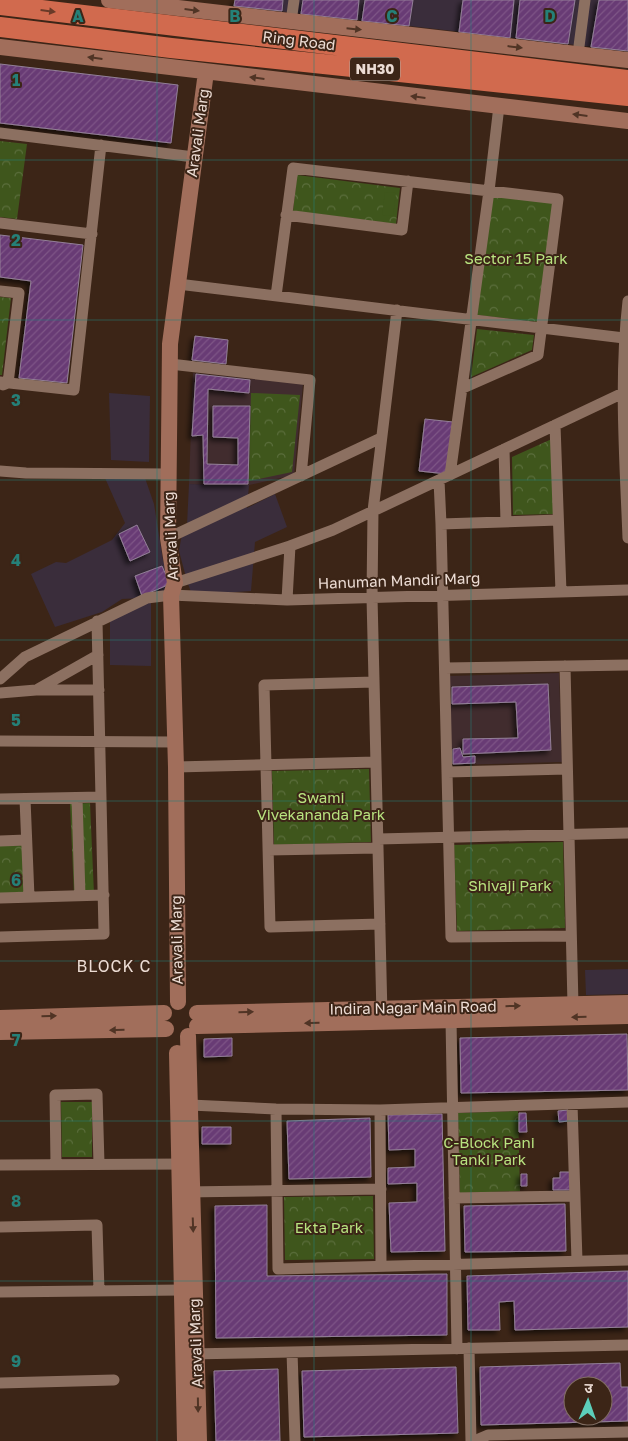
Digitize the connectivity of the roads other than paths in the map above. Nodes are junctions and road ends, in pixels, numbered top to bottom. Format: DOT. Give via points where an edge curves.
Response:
graph roads {
  1 [pos="109,0"];
  2 [pos="294,0"];
  3 [pos="585,0"];
  4 [pos="0,5"];
  5 [pos="214,6"];
  6 [pos="291,22"];
  7 [pos="0,27"];
  8 [pos="0,47"];
  9 [pos="578,54"];
  10 [pos="628,60"];
  11 [pos="206,72"];
  12 [pos="628,80"];
  13 [pos="628,96"];
  14 [pos="499,106"];
  15 [pos="628,121"];
  16 [pos="0,133"];
  17 [pos="102,145"];
  18 [pos="194,156"];
  19 [pos="408,181"];
  20 [pos="489,190"];
  21 [pos="286,215"];
  22 [pos="0,223"];
  23 [pos="92,234"];
  24 [pos="178,284"];
  25 [pos="0,291"];
  26 [pos="276,296"];
  27 [pos="628,301"];
  28 [pos="397,310"];
  29 [pos="472,319"];
  30 [pos="542,328"];
  31 [pos="624,338"];
  32 [pos="170,364"];
  33 [pos="3,384"];
  34 [pos="463,388"];
  35 [pos="623,393"];
  36 [pos="555,425"];
  37 [pos="381,438"];
  38 [pos="504,449"];
  39 [pos="0,472"];
  40 [pos="168,474"];
  41 [pos="301,476"];
  42 [pos="445,477"];
  43 [pos="373,511"];
  44 [pos="558,520"];
  45 [pos="506,522"];
  46 [pos="441,524"];
  47 [pos="168,538"];
  48 [pos="628,538"];
  49 [pos="290,546"];
  50 [pos="173,589"];
  51 [pos="628,590"];
  52 [pos="561,592"];
  53 [pos="443,595"];
  54 [pos="372,597"];
  55 [pos="288,600"];
  56 [pos="97,622"];
  57 [pos="98,655"];
  58 [pos="628,665"];
  59 [pos="565,666"];
  60 [pos="445,668"];
  61 [pos="0,679"];
  62 [pos="374,682"];
  63 [pos="36,690"];
  64 [pos="99,690"];
  65 [pos="0,693"];
  66 [pos="0,741"];
  67 [pos="100,742"];
  68 [pos="175,742"];
  69 [pos="376,762"];
  70 [pos="266,765"];
  71 [pos="176,767"];
  72 [pos="567,769"];
  73 [pos="447,772"];
  74 [pos="102,797"];
  75 [pos="77,798"];
  76 [pos="0,799"];
  77 [pos="25,799"];
  78 [pos="628,833"];
  79 [pos="569,834"];
  80 [pos="448,837"];
  81 [pos="26,840"];
  82 [pos="0,841"];
  83 [pos="378,843"];
  84 [pos="268,850"];
  85 [pos="104,895"];
  86 [pos="80,896"];
  87 [pos="29,897"];
  88 [pos="0,898"];
  89 [pos="380,924"];
  90 [pos="572,936"];
  91 [pos="0,937"];
  92 [pos="178,1002"];
  93 [pos="628,1003"];
  94 [pos="573,1004"];
  95 [pos="164,1013"];
  96 [pos="382,1015"];
  97 [pos="628,1016"];
  98 [pos="0,1018"];
  99 [pos="451,1020"];
  100 [pos="185,1028"];
  101 [pos="0,1032"];
  102 [pos="628,1102"];
  103 [pos="572,1104"];
  104 [pos="190,1105"];
  105 [pos="453,1108"];
  106 [pos="276,1109"];
  107 [pos="380,1110"];
  108 [pos="56,1164"];
  109 [pos="99,1164"];
  110 [pos="185,1164"];
  111 [pos="0,1165"];
  112 [pos="381,1189"];
  113 [pos="276,1191"];
  114 [pos="186,1192"];
  115 [pos="575,1196"];
  116 [pos="454,1198"];
  117 [pos="0,1227"];
  118 [pos="628,1260"];
  119 [pos="577,1261"];
  120 [pos="455,1264"];
  121 [pos="381,1266"];
  122 [pos="182,1290"];
  123 [pos="99,1291"];
  124 [pos="0,1292"];
  125 [pos="628,1345"];
  126 [pos="469,1348"];
  127 [pos="457,1349"];
  128 [pos="292,1352"];
  129 [pos="190,1354"];
  130 [pos="114,1380"];
  131 [pos="0,1383"];
  132 [pos="628,1432"];
  133 [pos="563,1437"];
  134 [pos="184,1441"];
  135 [pos="199,1441"];
  136 [pos="295,1441"];
  137 [pos="473,1441"];
  1 -- 5 [label="street, one-way"];
  2 -- 6 [label="street"];
  3 -- 9 [label="street"];
  4 -- 12 [label="highway, Ring Road / NH30, one-way"];
  5 -- 6 [label="street"];
  6 -- 9 [label="street, one-way"];
  7 -- 13 [label="highway, Ring Road / NH30"];
  11 -- 8 [label="street, one-way"];
  9 -- 10 [label="street"];
  14 -- 11 [label="street, one-way"];
  11 -- 18 [label="street, Aravali Marg"];
  15 -- 14 [label="street, one-way"];
  14 -- 20 [label="street"];
  16 -- 17 [label="street"];
  17 -- 18 [label="street"];
  17 -- 23 [label="street"];
  18 -- 24 [label="street, Aravali Marg"];
  19 -- 20 [label="street"];
  19 -- 21 [label="street" via="293,168"];
  19 -- 21 [label="street" via="402,230"];
  20 -- 29 [label="street"];
  20 -- 30 [label="street" via="558,198"];
  21 -- 26 [label="street"];
  22 -- 23 [label="street"];
  23 -- 33 [label="street" via="74,390"];
  24 -- 26 [label="street"];
  24 -- 32 [label="street, Aravali Marg"];
  25 -- 33 [label="street" via="19,293"];
  26 -- 28 [label="street"];
  27 -- 31 [label="street"];
  28 -- 29 [label="street"];
  28 -- 37 [label="street"];
  29 -- 30 [label="street"];
  29 -- 34 [label="street"];
  30 -- 31 [label="street"];
  30 -- 34 [label="street" via="538,354"];
  31 -- 35 [label="street"];
  32 -- 40 [label="street, Aravali Marg"];
  32 -- 41 [label="street" via="310,380"];
  34 -- 42 [label="street"];
  35 -- 36 [label="street"];
  35 -- 48 [label="street"];
  36 -- 38 [label="street"];
  36 -- 44 [label="street"];
  37 -- 41 [label="street"];
  37 -- 43 [label="street"];
  38 -- 42 [label="street"];
  38 -- 45 [label="street"];
  39 -- 40 [label="street"];
  40 -- 47 [label="street, Aravali Marg"];
  41 -- 47 [label="street"];
  42 -- 43 [label="street"];
  42 -- 46 [label="street"];
  43 -- 49 [label="street"];
  43 -- 54 [label="street"];
  44 -- 45 [label="street"];
  44 -- 52 [label="street"];
  45 -- 46 [label="street"];
  46 -- 53 [label="street"];
  47 -- 50 [label="street, Aravali Marg"];
  49 -- 50 [label="street"];
  49 -- 55 [label="street"];
  50 -- 55 [label="street, Hanuman Mandir Marg"];
  50 -- 56 [label="street"];
  50 -- 68 [label="street, Aravali Marg"];
  51 -- 52 [label="street, Hanuman Mandir Marg"];
  52 -- 53 [label="street, Hanuman Mandir Marg"];
  53 -- 54 [label="street, Hanuman Mandir Marg"];
  53 -- 60 [label="street"];
  54 -- 55 [label="street, Hanuman Mandir Marg"];
  54 -- 62 [label="street"];
  56 -- 57 [label="street"];
  56 -- 61 [label="street" via="25,658"];
  57 -- 63 [label="street"];
  57 -- 64 [label="street"];
  58 -- 59 [label="street"];
  59 -- 60 [label="street"];
  59 -- 72 [label="street"];
  60 -- 73 [label="street"];
  62 -- 69 [label="street"];
  62 -- 70 [label="street" via="264,685"];
  63 -- 64 [label="street"];
  63 -- 65 [label="street"];
  64 -- 67 [label="street"];
  66 -- 67 [label="street"];
  67 -- 68 [label="street"];
  67 -- 74 [label="street"];
  68 -- 71 [label="street, Aravali Marg"];
  69 -- 70 [label="street"];
  69 -- 83 [label="street"];
  70 -- 71 [label="street"];
  70 -- 84 [label="street"];
  71 -- 92 [label="street, Aravali Marg"];
  72 -- 73 [label="street"];
  72 -- 79 [label="street"];
  73 -- 80 [label="street"];
  74 -- 75 [label="street"];
  74 -- 85 [label="street"];
  75 -- 77 [label="street"];
  75 -- 86 [label="street"];
  76 -- 77 [label="street"];
  77 -- 81 [label="street"];
  78 -- 79 [label="street"];
  79 -- 80 [label="street"];
  79 -- 90 [label="street"];
  80 -- 83 [label="street"];
  80 -- 90 [label="street" via="451,937"];
  81 -- 82 [label="street"];
  81 -- 87 [label="street"];
  83 -- 84 [label="street"];
  83 -- 89 [label="street"];
  84 -- 89 [label="street" via="270,927"];
  85 -- 86 [label="street"];
  85 -- 91 [label="street" via="104,934"];
  86 -- 87 [label="street"];
  87 -- 88 [label="street"];
  89 -- 96 [label="street"];
  90 -- 94 [label="street"];
  92 -- 95 [label="street"];
  92 -- 100 [label="street" via="191,1005"];
  93 -- 94 [label="street, Indira Nagar Main Road"];
  96 -- 94 [label="street, Indira Nagar Main Road, one-way"];
  98 -- 95 [label="street, one-way"];
  95 -- 100 [label="street" via="163,1023"];
  96 -- 99 [label="street, Indira Nagar Main Road"];
  96 -- 100 [label="street, Indira Nagar Main Road"];
  97 -- 99 [label="street, Indira Nagar Main Road, one-way"];
  99 -- 105 [label="street"];
  100 -- 101 [label="street, Indira Nagar Main Road, one-way"];
  100 -- 104 [label="street, Aravali Marg"];
  100 -- 110 [label="street, Aravali Marg"];
  102 -- 103 [label="street"];
  103 -- 105 [label="street"];
  103 -- 115 [label="street"];
  104 -- 106 [label="street"];
  104 -- 110 [label="street, Aravali Marg"];
  105 -- 107 [label="street"];
  105 -- 116 [label="street"];
  106 -- 107 [label="street"];
  106 -- 113 [label="street"];
  107 -- 112 [label="street"];
  108 -- 109 [label="street"];
  108 -- 109 [label="street" via="55,1095 97,1094"];
  108 -- 111 [label="street"];
  109 -- 110 [label="street"];
  110 -- 114 [label="street, Aravali Marg"];
  112 -- 113 [label="street"];
  112 -- 121 [label="street"];
  113 -- 114 [label="street"];
  113 -- 121 [label="street" via="278,1269"];
  114 -- 122 [label="street, Aravali Marg"];
  114 -- 129 [label="street, Aravali Marg, one-way"];
  115 -- 116 [label="street"];
  115 -- 119 [label="street"];
  116 -- 120 [label="street"];
  117 -- 123 [label="street" via="98,1225"];
  118 -- 119 [label="street"];
  119 -- 120 [label="street"];
  120 -- 121 [label="street"];
  120 -- 127 [label="street"];
  122 -- 123 [label="street"];
  122 -- 129 [label="street, Aravali Marg"];
  123 -- 124 [label="street"];
  125 -- 126 [label="street"];
  126 -- 127 [label="street"];
  126 -- 137 [label="street"];
  127 -- 128 [label="street"];
  128 -- 129 [label="street"];
  128 -- 136 [label="street"];
  129 -- 134 [label="street, Aravali Marg"];
  129 -- 135 [label="street, Aravali Marg, one-way"];
  130 -- 131 [label="street"];
  132 -- 133 [label="street"];
  133 -- 137 [label="street" via="488,1435"];
}
